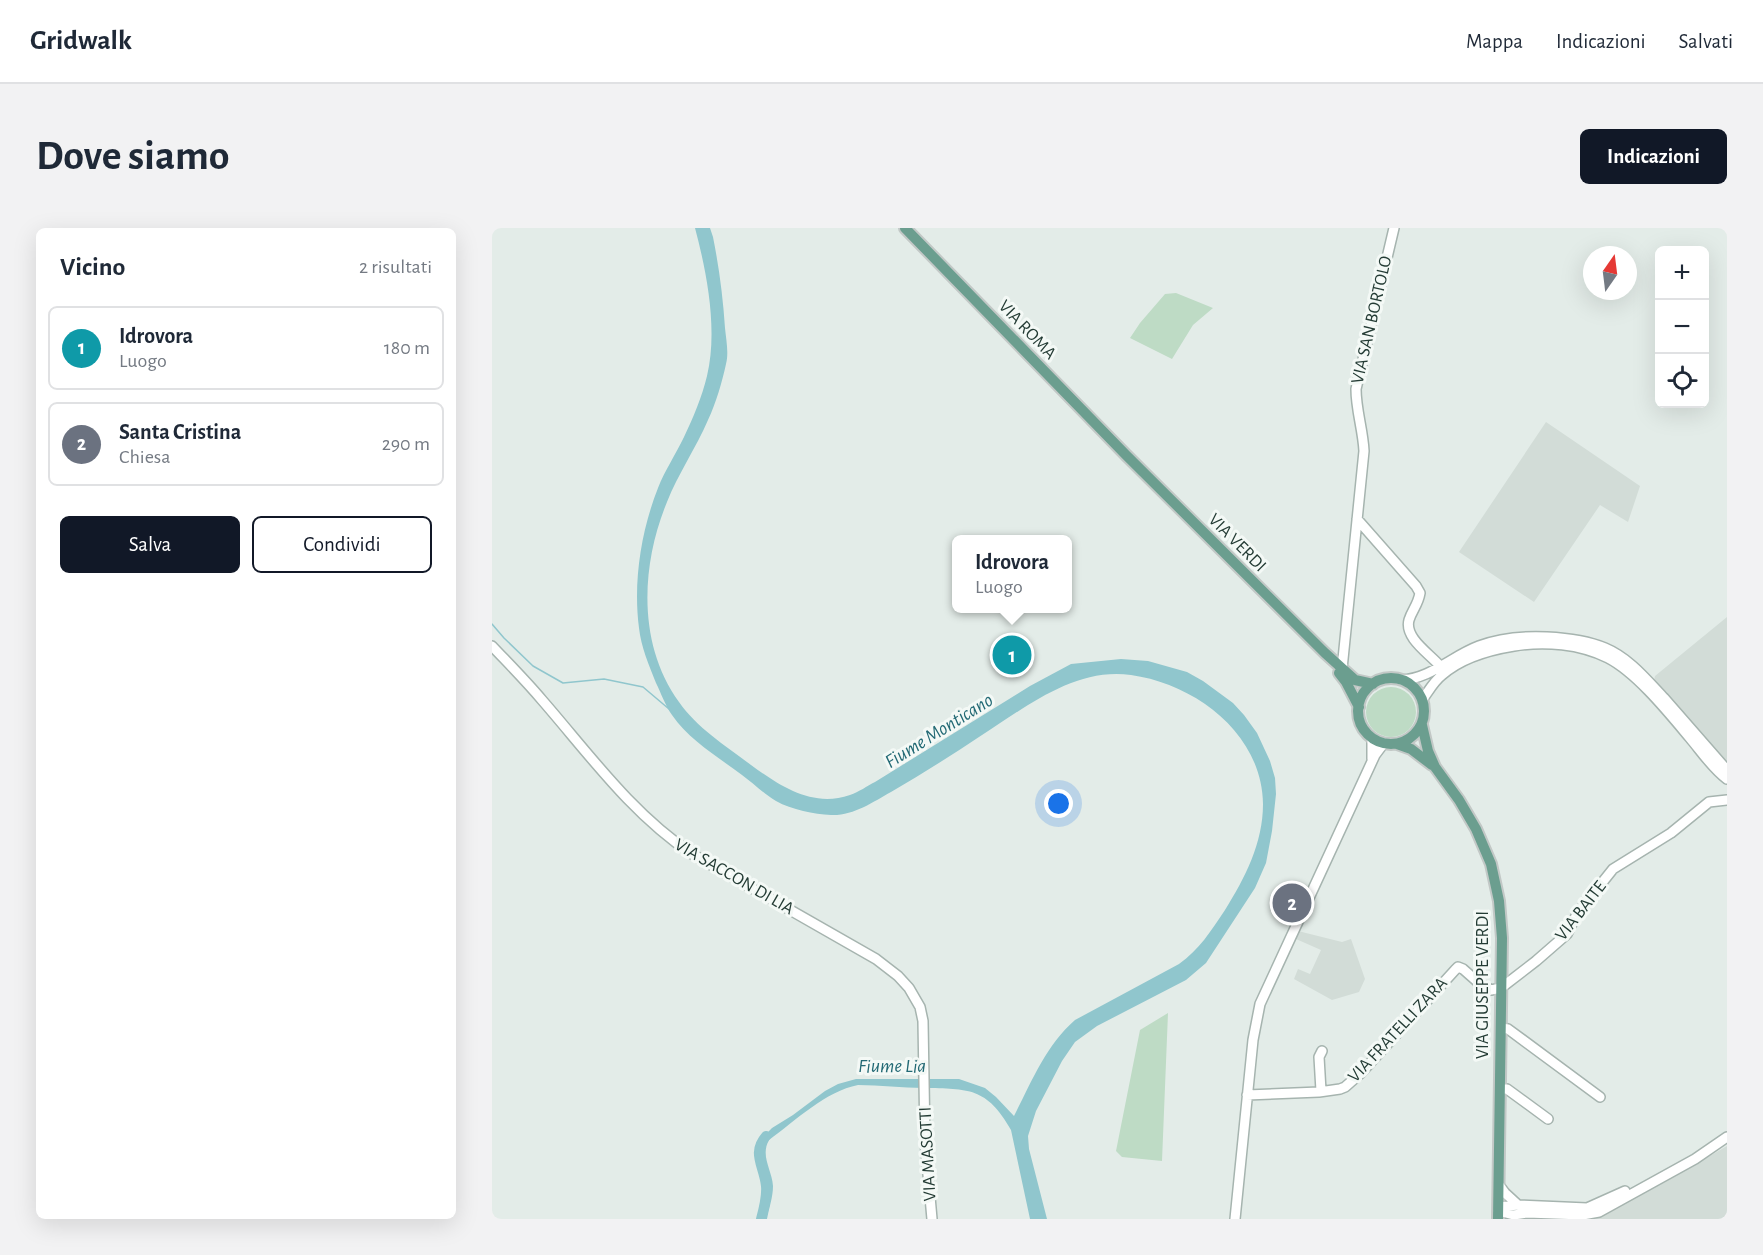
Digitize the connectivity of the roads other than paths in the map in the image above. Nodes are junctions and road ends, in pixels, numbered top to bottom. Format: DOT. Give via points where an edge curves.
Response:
graph roads {
  1 [pos="905,228"];
  2 [pos="1394,228"];
  3 [pos="1126,455"];
  4 [pos="1357,519"];
  5 [pos="492,645"];
  6 [pos="1325,653"];
  7 [pos="1440,666"];
  8 [pos="1342,669"];
  9 [pos="1401,680"];
  10 [pos="1373,684"];
  11 [pos="1422,700"];
  12 [pos="1359,707"];
  13 [pos="1422,725"];
  14 [pos="1372,738"];
  15 [pos="1384,743"];
  16 [pos="1396,744"];
  17 [pos="1371,765"];
  18 [pos="1435,767"];
  19 [pos="1727,770"];
  20 [pos="1727,779"];
  21 [pos="1726,800"];
  22 [pos="1501,988"];
  23 [pos="1501,1028"];
  24 [pos="1322,1051"];
  25 [pos="924,1083"];
  26 [pos="1500,1089"];
  27 [pos="1321,1092"];
  28 [pos="1247,1095"];
  29 [pos="1600,1097"];
  30 [pos="1548,1119"];
  31 [pos="1727,1130"];
  32 [pos="1727,1137"];
  33 [pos="1499,1185"];
  34 [pos="1596,1209"];
  35 [pos="1499,1212"];
  36 [pos="1516,1213"];
  37 [pos="932,1219"];
  38 [pos="1235,1219"];
  39 [pos="1607,1219"];
  1 -- 3 [label="main road, VIA ROMA"];
  2 -- 4 [label="street, VIA SAN BORTOLO" via="1356,389 1364,451"];
  3 -- 6 [label="main road, VIA VERDI"];
  4 -- 7 [label="street" via="1420,593 1408,621 1409,628 1414,639"];
  4 -- 8 [label="street, VIA SAN BORTOLO"];
  5 -- 25 [label="street, VIA SACCON DI LIA" via="644,817 671,840 868,954 898,976 920,1007"];
  6 -- 8 [label="main road"];
  6 -- 12 [label="main road"];
  7 -- 9 [label="street" via="1413,679"];
  7 -- 19 [label="street" via="1480,645 1521,638 1576,639 1608,648 1635,667"];
  8 -- 10 [label="main road" via="1355,680"];
  9 -- 10 [label="main road" via="1391,678"];
  9 -- 11 [label="main road" via="1410,684"];
  10 -- 12 [label="main road"];
  11 -- 13 [label="main road"];
  11 -- 20 [label="street" via="1442,675 1465,660 1498,648 1525,644 1577,647 1609,659 1626,671"];
  12 -- 14 [label="main road" via="1361,724"];
  13 -- 16 [label="main road" via="1406,741"];
  13 -- 18 [label="main road"];
  14 -- 15 [label="main road"];
  14 -- 17 [label="street"];
  15 -- 16 [label="main road"];
  15 -- 17 [label="street"];
  16 -- 18 [label="main road" via="1411,748"];
  17 -- 28 [label="street" via="1260,1004"];
  18 -- 22 [label="main road, VIA GIUSEPPE VERDI" via="1476,829 1491,864 1502,938"];
  21 -- 22 [label="street, VIA BAITE" via="1709,802 1671,833 1613,869 1577,914 1567,934"];
  22 -- 23 [label="main road, VIA GIUSEPPE VERDI"];
  22 -- 27 [label="street, VIA FRATELLI ZARA" via="1491,990 1458,968 1361,1073 1345,1087"];
  23 -- 26 [label="main road, VIA GIUSEPPE VERDI"];
  23 -- 29 [label="street" via="1508,1029"];
  24 -- 27 [label="street, VIA FRATELLI ZARA" via="1318,1057"];
  25 -- 37 [label="street, VIA MASOTTI"];
  26 -- 30 [label="street" via="1507,1089"];
  26 -- 33 [label="main road, VIA GIUSEPPE VERDI"];
  27 -- 28 [label="street, VIA FRATELLI ZARA"];
  28 -- 38 [label="street"];
  31 -- 34 [label="street" via="1686,1160"];
  32 -- 34 [label="street" via="1695,1159"];
  33 -- 35 [label="main road, VIA GIUSEPPE VERDI"];
  33 -- 36 [label="street"];
  34 -- 36 [label="street" via="1583,1215"];
  34 -- 39 [label="street"];
  35 -- 36 [label="street"];
}
